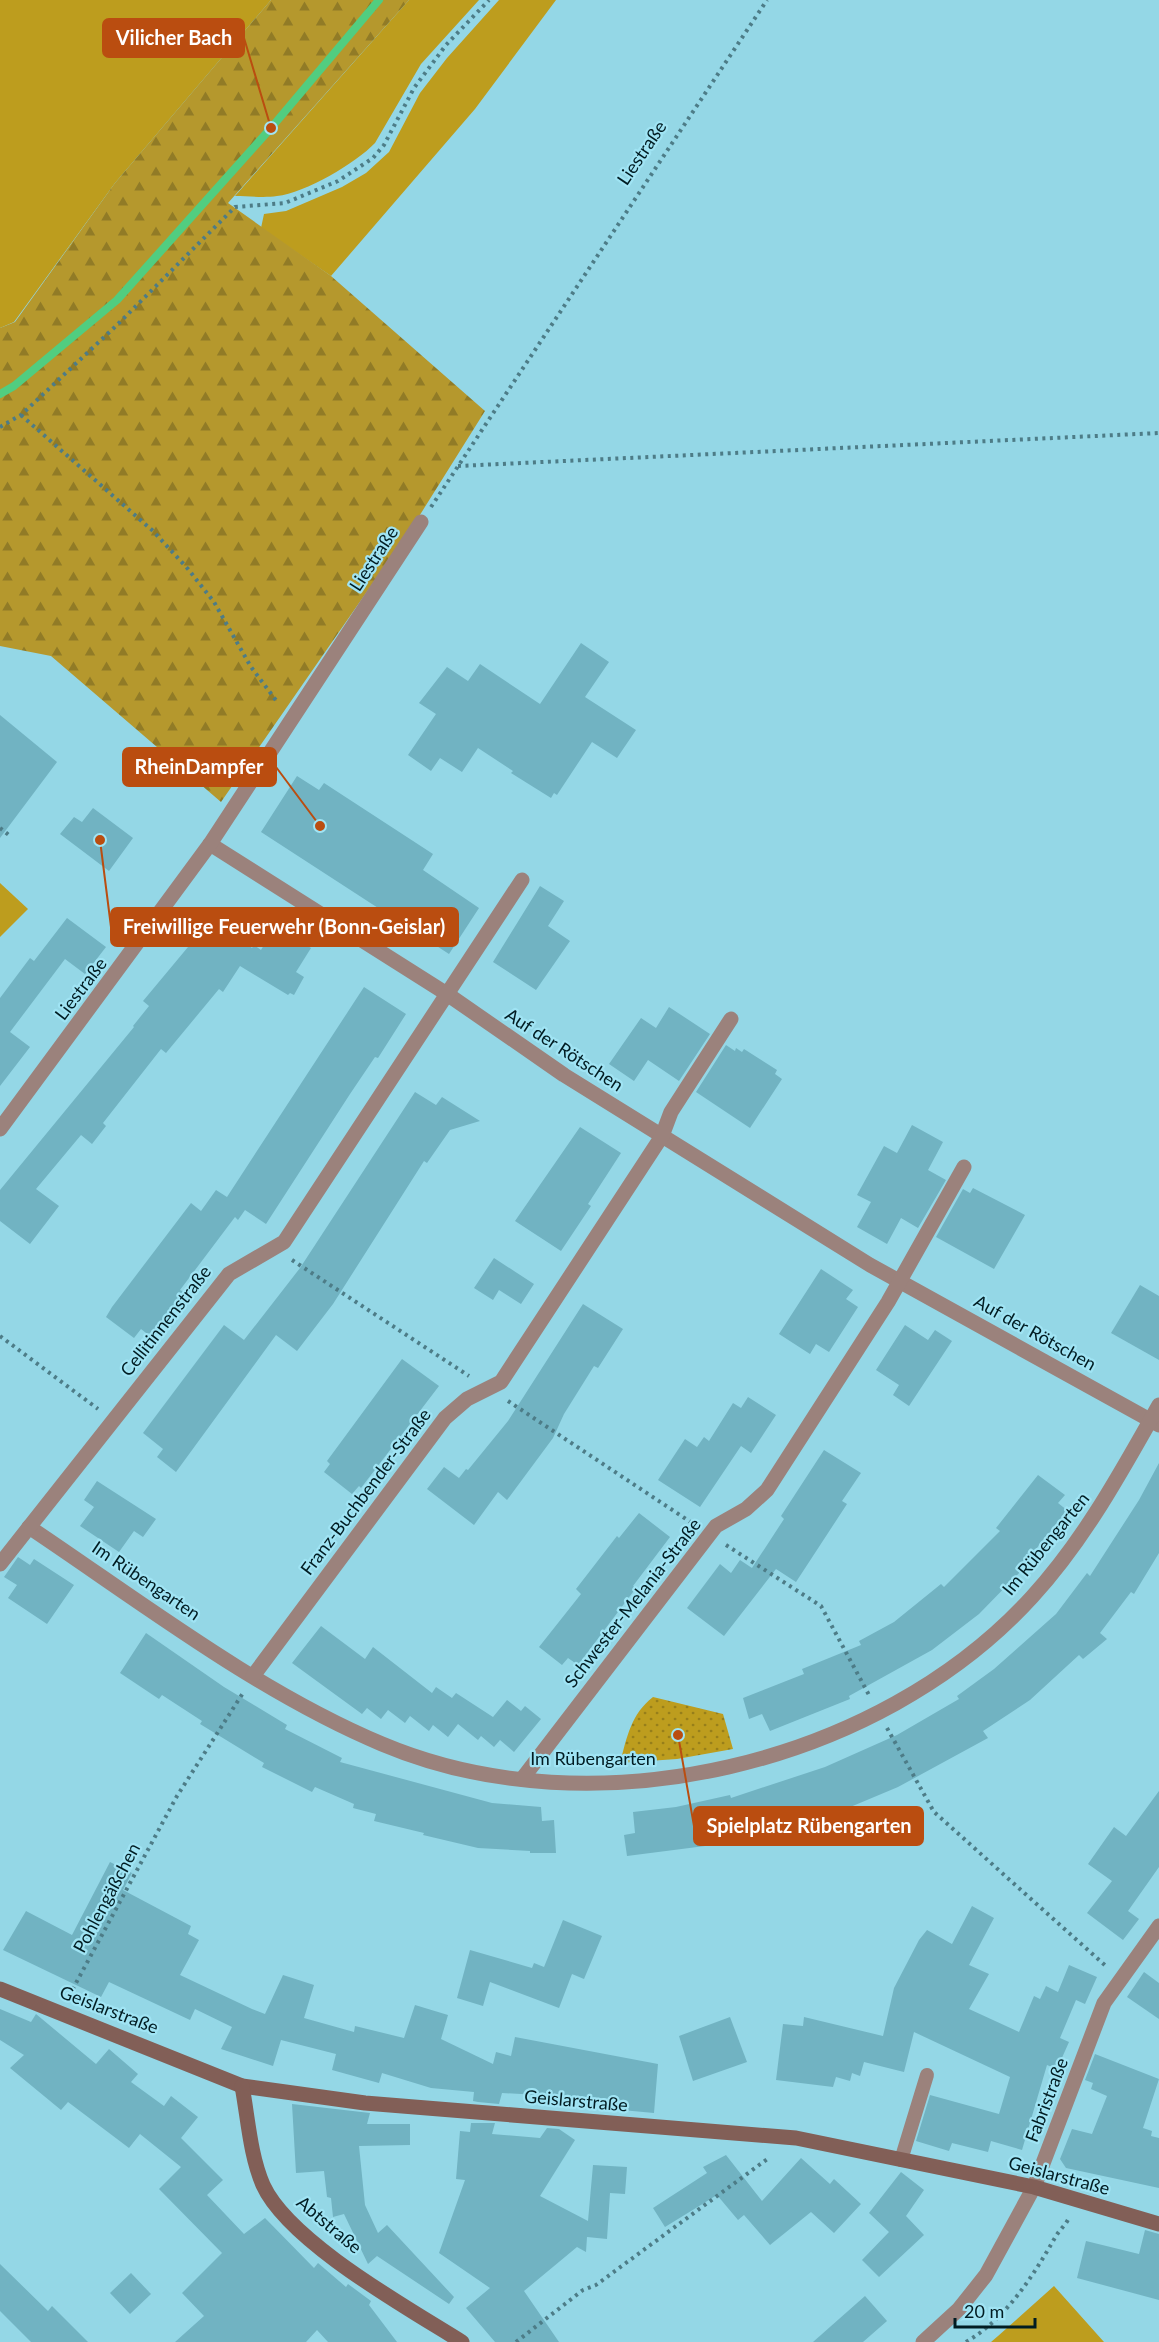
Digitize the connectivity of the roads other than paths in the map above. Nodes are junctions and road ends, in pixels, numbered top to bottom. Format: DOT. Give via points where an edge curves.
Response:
graph roads {
  1 [pos="421,522"];
  2 [pos="210,844"];
  3 [pos="522,880"];
  4 [pos="447,994"];
  5 [pos="731,1019"];
  6 [pos="0,1129"];
  7 [pos="662,1136"];
  8 [pos="964,1167"];
  9 [pos="900,1281"];
  10 [pos="1159,1405"];
  11 [pos="1155,1422"];
  12 [pos="29,1527"];
  13 [pos="0,1564"];
  14 [pos="254,1676"];
  15 [pos="522,1779"];
  16 [pos="1159,1926"];
  17 [pos="0,1989"];
  18 [pos="927,2074"];
  19 [pos="242,2086"];
  20 [pos="901,2160"];
  21 [pos="1034,2187"];
  22 [pos="1159,2224"];
  23 [pos="462,2342"];
  24 [pos="923,2342"];
  1 -- 2 [label="street, Liestraße"];
  2 -- 4 [label="street, Auf der Rötschen"];
  2 -- 6 [label="street, Liestraße"];
  3 -- 4 [label="street"];
  4 -- 7 [label="street, Auf der Rötschen" via="564,1075"];
  4 -- 12 [label="street, Cellitinnenstraße" via="284,1242 229,1274"];
  5 -- 7 [label="street" via="671,1112"];
  7 -- 9 [label="street, Auf der Rötschen"];
  7 -- 14 [label="street, Franz-Buchbender-Straße" via="501,1382 468,1399 445,1418"];
  8 -- 9 [label="street"];
  9 -- 11 [label="street, Auf der Rötschen"];
  9 -- 15 [label="street, Schwester-Melania-Straße" via="767,1490 709,1534"];
  10 -- 11 [label="street"];
  11 -- 15 [label="street, Im Rübengarten" via="1105,1501 1032,1598 934,1682 829,1737 714,1771 654,1780"];
  12 -- 13 [label="street, Cellitinnenstraße"];
  12 -- 14 [label="street, Im Rübengarten"];
  14 -- 15 [label="street, Im Rübengarten" via="311,1711 384,1745 471,1771"];
  16 -- 21 [label="street, Fabristraße" via="1104,2003"];
  17 -- 19 [label="street, Geislarstraße"];
  18 -- 20 [label="lane"];
  19 -- 20 [label="street, Geislarstraße" via="365,2103 796,2138"];
  19 -- 23 [label="street, Abtstraße" via="261,2177 277,2206 316,2244"];
  20 -- 21 [label="street, Geislarstraße"];
  21 -- 22 [label="street, Geislarstraße"];
  21 -- 24 [label="street, Fabristraße" via="986,2275 959,2309"];
}
